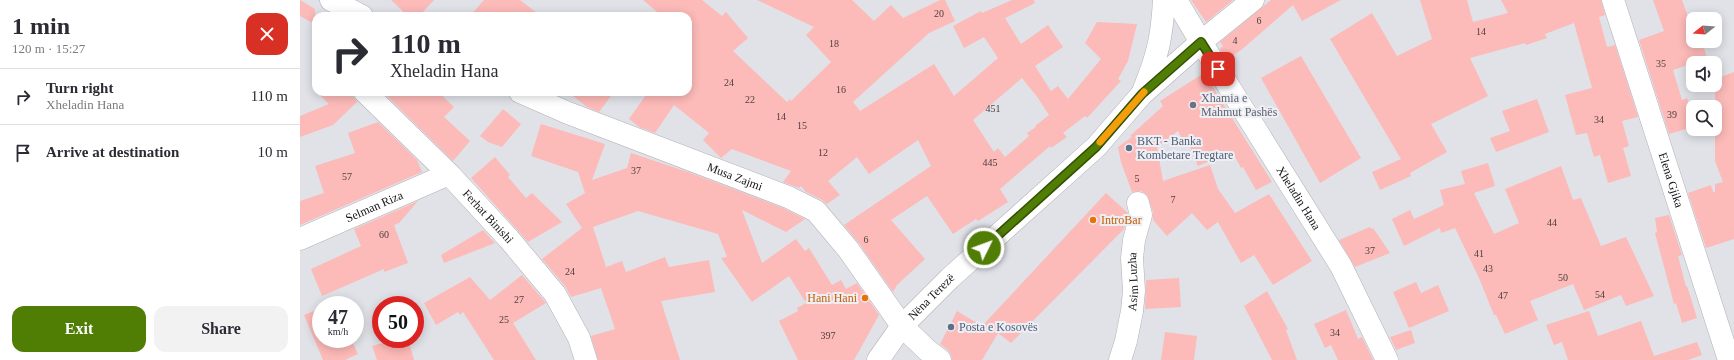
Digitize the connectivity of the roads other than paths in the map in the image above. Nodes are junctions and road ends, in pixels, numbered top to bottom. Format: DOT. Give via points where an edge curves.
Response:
graph roads {
  1 [pos="1164,0"];
  2 [pos="1176,0"];
  3 [pos="1253,0"];
  4 [pos="1613,0"];
  5 [pos="1201,42"];
  6 [pos="1142,94"];
  7 [pos="369,96"];
  8 [pos="529,96"];
  9 [pos="449,174"];
  10 [pos="1138,203"];
  11 [pos="300,239"];
  12 [pos="902,326"];
  13 [pos="586,360"];
  14 [pos="878,360"];
  15 [pos="940,360"];
  16 [pos="1120,360"];
  17 [pos="1387,360"];
  18 [pos="1729,360"];
  1 -- 6 [label="street" via="1162,33 1156,62"];
  2 -- 5 [label="street, Xheladin Hana"];
  3 -- 5 [label="street, Nëna Terezë"];
  4 -- 18 [label="street, Elena Gjika"];
  5 -- 6 [label="street, Nëna Terezë"];
  5 -- 17 [label="street, Xheladin Hana" via="1341,266"];
  6 -- 12 [label="street, Nëna Terezë" via="1096,147 950,278"];
  7 -- 9 [label="street, Ferhat Binishi"];
  8 -- 12 [label="street, Musa Zajmi" via="788,196 816,211 848,249"];
  9 -- 11 [label="street, Selman Riza"];
  9 -- 13 [label="street, Ferhat Binishi" via="555,294 579,338"];
  10 -- 16 [label="street, Asim Luzha" via="1141,215 1132,258 1133,304"];
  12 -- 14 [label="street, Nëna Terezë"];
  12 -- 15 [label="street, Musa Zajmi"];
}
